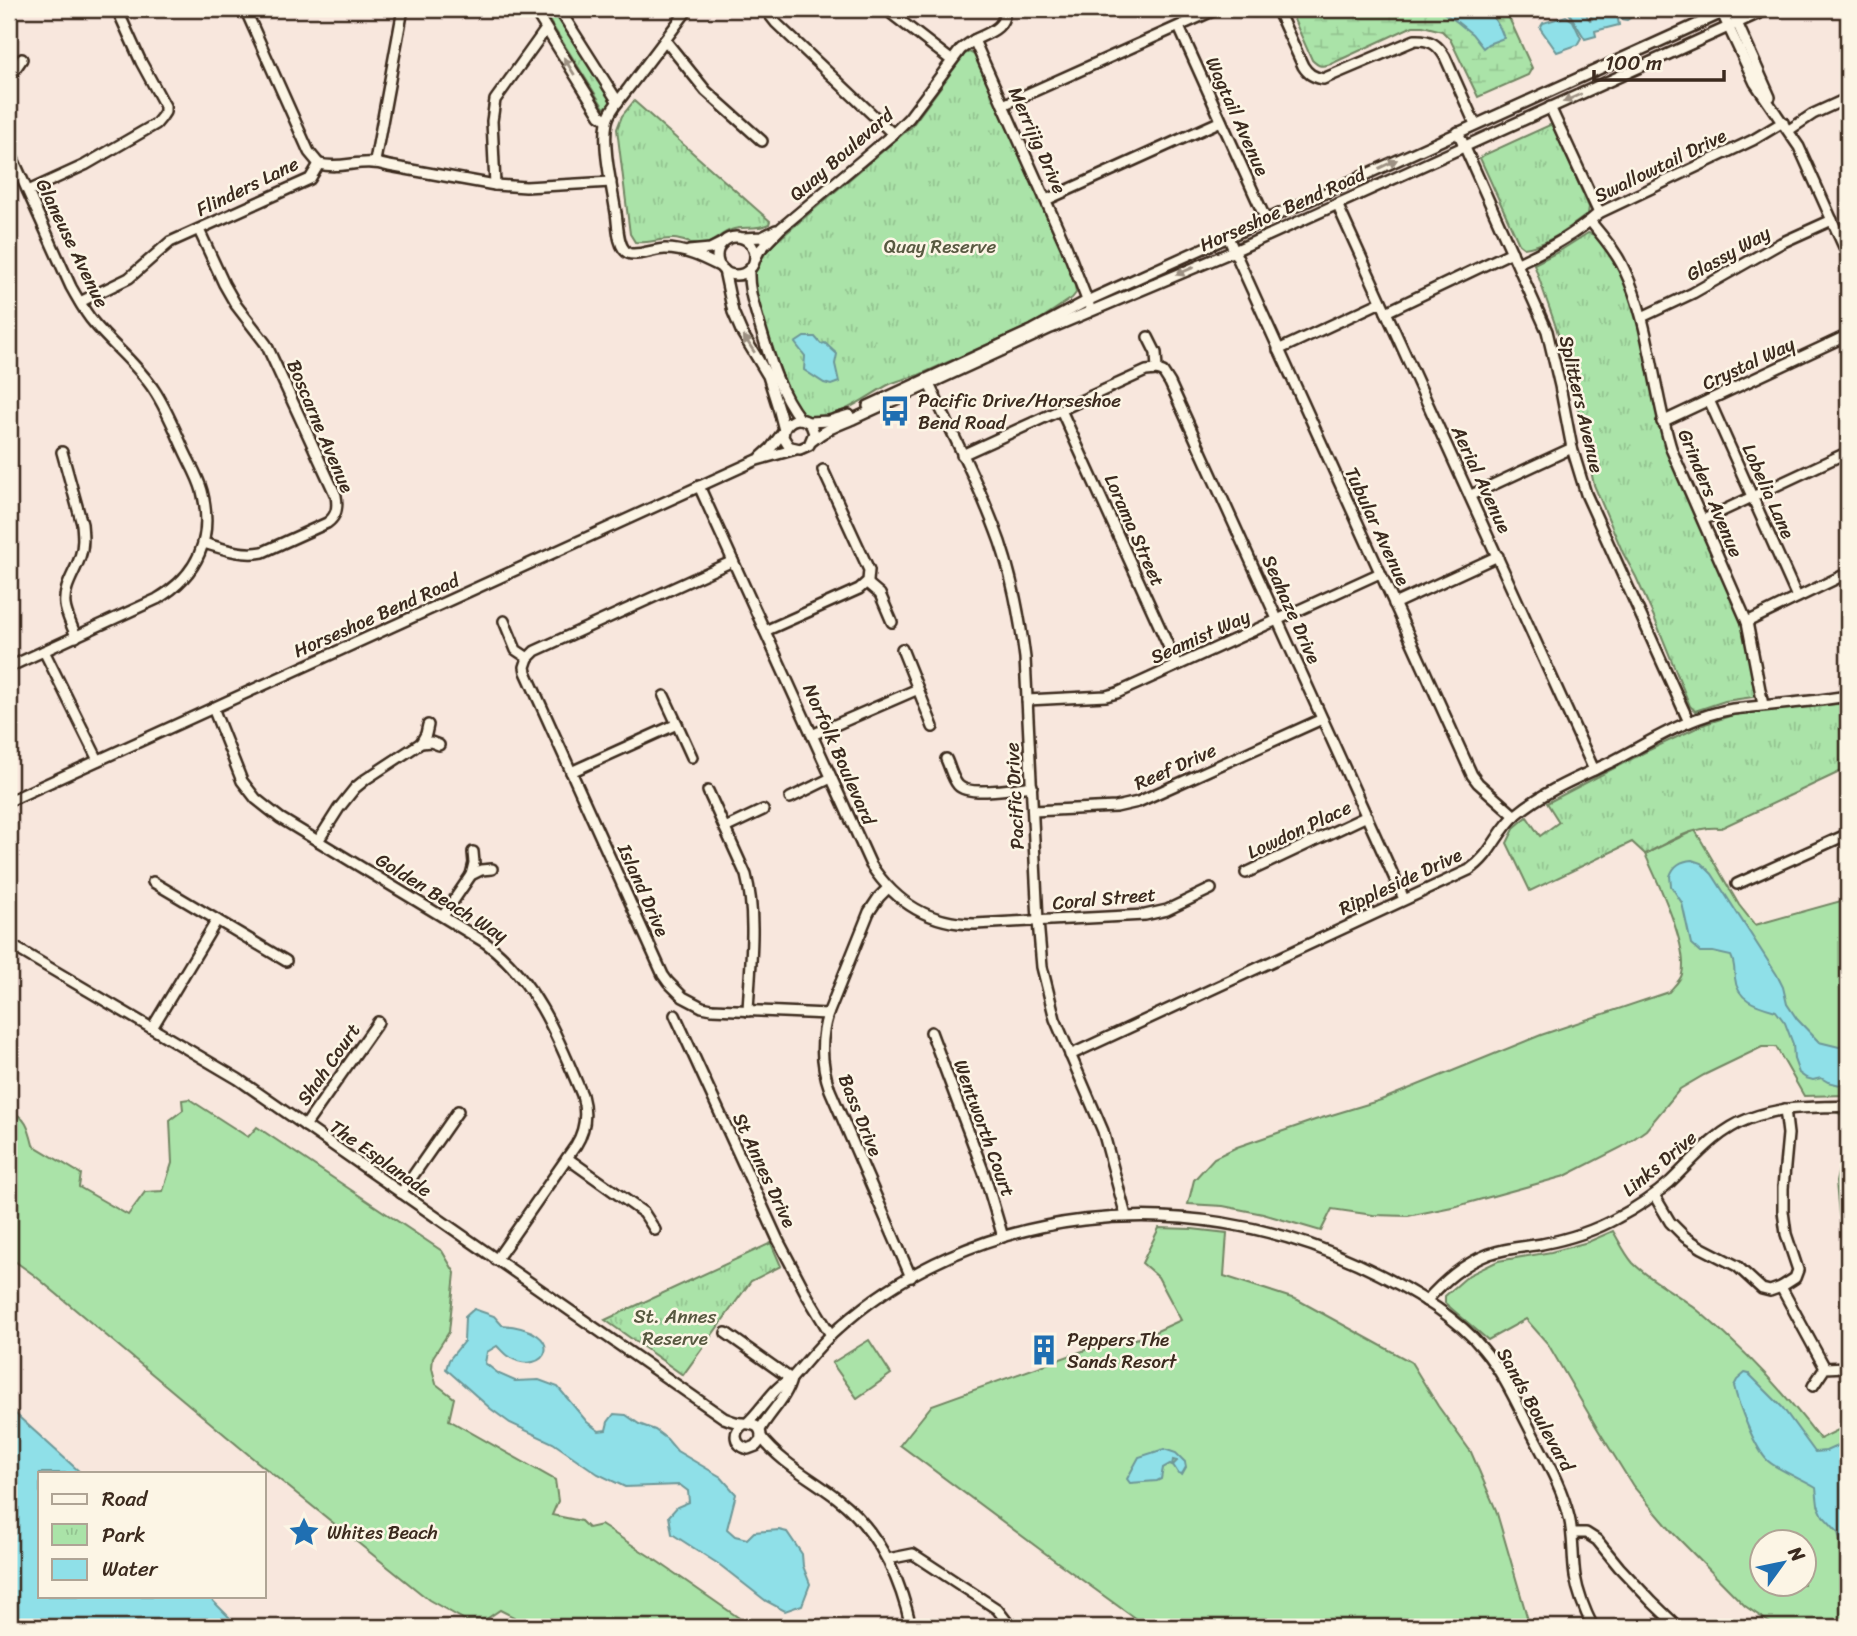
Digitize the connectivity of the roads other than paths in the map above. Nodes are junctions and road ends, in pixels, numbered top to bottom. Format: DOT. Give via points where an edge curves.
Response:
graph roads {
  1 [pos="117,9"];
  2 [pos="245,9"];
  3 [pos="403,9"];
  4 [pos="534,9"];
  5 [pos="559,9"];
  6 [pos="688,9"];
  7 [pos="765,9"];
  8 [pos="887,9"];
  9 [pos="1004,9"];
  10 [pos="1217,9"];
  11 [pos="1245,9"];
  12 [pos="1261,9"];
  13 [pos="1277,9"];
  14 [pos="1768,9"];
  15 [pos="1728,10"];
  16 [pos="1733,25"];
  17 [pos="1179,27"];
  18 [pos="546,29"];
  19 [pos="665,40"];
  20 [pos="974,40"];
  21 [pos="22,59"];
  22 [pos="951,60"];
  23 [pos="9,78"];
  24 [pos="1848,98"];
  25 [pos="618,102"];
  26 [pos="1003,106"];
  27 [pos="1550,107"];
  28 [pos="607,120"];
  29 [pos="1221,121"];
  30 [pos="1475,124"];
  31 [pos="1786,126"];
  32 [pos="1458,132"];
  33 [pos="893,134"];
  34 [pos="762,141"];
  35 [pos="1464,147"];
  36 [pos="9,150"];
  37 [pos="375,161"];
  38 [pos="319,164"];
  39 [pos="611,182"];
  40 [pos="495,185"];
  41 [pos="28,191"];
  42 [pos="1046,200"];
  43 [pos="1337,204"];
  44 [pos="1599,213"];
  45 [pos="1266,220"];
  46 [pos="1832,220"];
  47 [pos="1590,221"];
  48 [pos="781,228"];
  49 [pos="1848,229"];
  50 [pos="199,230"];
  51 [pos="1838,233"];
  52 [pos="1228,237"];
  53 [pos="742,238"];
  54 [pos="723,243"];
  55 [pos="683,251"];
  56 [pos="1234,251"];
  57 [pos="1512,252"];
  58 [pos="1848,256"];
  59 [pos="755,259"];
  60 [pos="1518,263"];
  61 [pos="722,268"];
  62 [pos="749,270"];
  63 [pos="1087,301"];
  64 [pos="80,302"];
  65 [pos="1381,302"];
  66 [pos="1091,311"];
  67 [pos="1386,312"];
  68 [pos="1642,317"];
  69 [pos="1848,335"];
  70 [pos="1149,337"];
  71 [pos="1278,350"];
  72 [pos="1157,370"];
  73 [pos="928,382"];
  74 [pos="1709,400"];
  75 [pos="1061,410"];
  76 [pos="804,421"];
  77 [pos="1662,422"];
  78 [pos="784,431"];
  79 [pos="812,441"];
  80 [pos="1572,448"];
  81 [pos="796,449"];
  82 [pos="62,452"];
  83 [pos="1848,452"];
  84 [pos="962,455"];
  85 [pos="757,460"];
  86 [pos="823,470"];
  87 [pos="699,486"];
  88 [pos="1471,495"];
  89 [pos="1752,496"];
  90 [pos="1703,520"];
  91 [pos="204,543"];
  92 [pos="1498,556"];
  93 [pos="733,561"];
  94 [pos="1380,573"];
  95 [pos="1848,573"];
  96 [pos="867,583"];
  97 [pos="1797,597"];
  98 [pos="1394,604"];
  99 [pos="1278,620"];
  100 [pos="504,621"];
  101 [pos="892,622"];
  102 [pos="1747,622"];
  103 [pos="765,632"];
  104 [pos="76,637"];
  105 [pos="902,649"];
  106 [pos="44,651"];
  107 [pos="528,658"];
  108 [pos="1177,665"];
  109 [pos="9,667"];
  110 [pos="918,689"];
  111 [pos="664,696"];
  112 [pos="1848,696"];
  113 [pos="1027,700"];
  114 [pos="1763,705"];
  115 [pos="213,708"];
  116 [pos="1322,719"];
  117 [pos="1689,722"];
  118 [pos="677,724"];
  119 [pos="428,725"];
  120 [pos="933,727"];
  121 [pos="812,735"];
  122 [pos="421,743"];
  123 [pos="439,745"];
  124 [pos="692,757"];
  125 [pos="946,759"];
  126 [pos="98,760"];
  127 [pos="1594,770"];
  128 [pos="571,772"];
  129 [pos="831,778"];
  130 [pos="1032,786"];
  131 [pos="708,791"];
  132 [pos="790,798"];
  133 [pos="9,801"];
  134 [pos="763,810"];
  135 [pos="1033,811"];
  136 [pos="1367,816"];
  137 [pos="1515,816"];
  138 [pos="725,828"];
  139 [pos="1848,834"];
  140 [pos="318,841"];
  141 [pos="473,852"];
  142 [pos="492,869"];
  143 [pos="1246,873"];
  144 [pos="471,875"];
  145 [pos="153,881"];
  146 [pos="1737,884"];
  147 [pos="888,888"];
  148 [pos="1211,889"];
  149 [pos="1404,899"];
  150 [pos="443,916"];
  151 [pos="217,920"];
  152 [pos="1038,921"];
  153 [pos="9,944"];
  154 [pos="286,961"];
  155 [pos="748,1011"];
  156 [pos="828,1014"];
  157 [pos="676,1015"];
  158 [pos="378,1022"];
  159 [pos="152,1028"];
  160 [pos="932,1032"];
  161 [pos="1070,1055"];
  162 [pos="1848,1106"];
  163 [pos="1785,1109"];
  164 [pos="458,1111"];
  165 [pos="306,1126"];
  166 [pos="567,1158"];
  167 [pos="401,1193"];
  168 [pos="1654,1195"];
  169 [pos="1126,1216"];
  170 [pos="655,1230"];
  171 [pos="1003,1237"];
  172 [pos="496,1260"];
  173 [pos="911,1277"];
  174 [pos="1781,1287"];
  175 [pos="1426,1301"];
  176 [pos="726,1334"];
  177 [pos="831,1335"];
  178 [pos="1846,1367"];
  179 [pos="1825,1368"];
  180 [pos="791,1380"];
  181 [pos="1813,1386"];
  182 [pos="724,1418"];
  183 [pos="746,1423"];
  184 [pos="761,1433"];
  185 [pos="735,1436"];
  186 [pos="752,1448"];
  187 [pos="779,1457"];
  188 [pos="1572,1533"];
  189 [pos="888,1559"];
  190 [pos="911,1627"];
  191 [pos="1011,1627"];
  192 [pos="1593,1627"];
  193 [pos="1678,1627"];
  1 -- 41 [label="street" via="165,113 156,124 85,165"];
  2 -- 38 [label="street" via="309,152"];
  3 -- 37 [label="street"];
  4 -- 18 [label="street"];
  5 -- 25 [label="street"];
  6 -- 19 [label="street"];
  7 -- 33 [label="street"];
  8 -- 22 [label="street"];
  9 -- 20 [label="street" via="1003,23"];
  10 -- 17 [label="street"];
  11 -- 12 [label="street"];
  13 -- 30 [label="street" via="1303,66 1315,78 1323,79 1407,43 1433,42 1446,57"];
  14 -- 16 [label="street, Horseshoe Bend Road"];
  15 -- 16 [label="street"];
  15 -- 30 [label="street, Horseshoe Bend Road"];
  16 -- 27 [label="street, Horseshoe Bend Road, one-way"];
  16 -- 31 [label="street"];
  17 -- 26 [label="street"];
  17 -- 29 [label="street, Wagtail Avenue"];
  28 -- 18 [label="street, one-way"];
  18 -- 40 [label="street" via="495,100"];
  19 -- 25 [label="street"];
  19 -- 34 [label="street" via="706,91"];
  20 -- 22 [label="street, Quay Boulevard"];
  20 -- 26 [label="street, Merrijig Drive"];
  21 -- 23 [label="street"];
  22 -- 33 [label="street, Quay Boulevard"];
  24 -- 31 [label="street, Swallowtail Drive"];
  25 -- 28 [label="street"];
  26 -- 42 [label="street, Merrijig Drive"];
  27 -- 35 [label="street, Horseshoe Bend Road"];
  27 -- 44 [label="street"];
  28 -- 39 [label="street"];
  29 -- 42 [label="street"];
  29 -- 45 [label="street, Wagtail Avenue"];
  30 -- 32 [label="street, Horseshoe Bend Road"];
  31 -- 44 [label="street, Swallowtail Drive"];
  31 -- 46 [label="street"];
  32 -- 35 [label="street, Splitters Avenue"];
  45 -- 32 [label="street, Horseshoe Bend Road, one-way"];
  33 -- 48 [label="street, Quay Boulevard"];
  35 -- 43 [label="street, Horseshoe Bend Road"];
  35 -- 57 [label="street, Splitters Avenue"];
  36 -- 41 [label="street, Glaneuse Avenue"];
  37 -- 38 [label="street, Flinders Lane"];
  37 -- 40 [label="street, Flinders Lane"];
  38 -- 50 [label="street, Flinders Lane" via="310,178"];
  39 -- 40 [label="street, Flinders Lane"];
  39 -- 55 [label="street" via="624,249 634,254 658,249"];
  41 -- 64 [label="street, Glaneuse Avenue"];
  42 -- 63 [label="street, Merrijig Drive"];
  43 -- 56 [label="street, Horseshoe Bend Road"];
  43 -- 65 [label="street, Aerial Avenue"];
  44 -- 47 [label="street, Swallowtail Drive"];
  45 -- 52 [label="street, Horseshoe Bend Road"];
  46 -- 51 [label="street"];
  46 -- 68 [label="street, Glassy Way"];
  47 -- 60 [label="street, Swallowtail Drive" via="1560,243"];
  47 -- 68 [label="street, Grinders Avenue" via="1621,263"];
  48 -- 53 [label="street, Quay Boulevard" via="762,237"];
  48 -- 59 [label="street, Quay Boulevard"];
  49 -- 51 [label="street"];
  50 -- 64 [label="street, Flinders Lane" via="170,242 129,278"];
  50 -- 91 [label="street, Boscarne Avenue" via="236,305 266,344 338,505 327,523 263,552 243,554"];
  51 -- 58 [label="street"];
  52 -- 56 [label="street, Tubular Avenue"];
  52 -- 63 [label="street, Horseshoe Bend Road"];
  53 -- 54 [label="street, Quay Boulevard"];
  53 -- 59 [label="street" via="751,244"];
  54 -- 55 [label="street, Quay Boulevard"];
  54 -- 61 [label="street" via="718,252"];
  55 -- 61 [label="street"];
  56 -- 66 [label="street, Horseshoe Bend Road, one-way"];
  56 -- 71 [label="street, Tubular Avenue"];
  57 -- 60 [label="street, Splitters Avenue"];
  57 -- 67 [label="street"];
  59 -- 62 [label="street, Quay Boulevard"];
  60 -- 80 [label="street, Splitters Avenue" via="1553,351"];
  61 -- 62 [label="street" via="739,275"];
  78 -- 61 [label="street, one-way" via="768,376 733,312"];
  62 -- 76 [label="street" via="750,292 766,350 783,393"];
  63 -- 66 [label="street, Merrijig Drive"];
  63 -- 73 [label="street, Horseshoe Bend Road"];
  64 -- 91 [label="street, Glaneuse Avenue" via="166,410 202,489 207,524"];
  65 -- 67 [label="street, Aerial Avenue"];
  65 -- 71 [label="street"];
  66 -- 73 [label="street, Horseshoe Bend Road"];
  67 -- 88 [label="street, Aerial Avenue"];
  68 -- 77 [label="street, Grinders Avenue"];
  69 -- 74 [label="street, Crystal Way"];
  70 -- 72 [label="street, Seahaze Drive"];
  71 -- 94 [label="street, Tubular Avenue"];
  72 -- 75 [label="street"];
  72 -- 99 [label="street, Seahaze Drive" via="1170,383"];
  73 -- 76 [label="street, Horseshoe Bend Road" via="829,421"];
  73 -- 79 [label="street, Horseshoe Bend Road"];
  73 -- 84 [label="street, Pacific Drive"];
  74 -- 77 [label="street, Crystal Way"];
  74 -- 89 [label="street, Lobelia Lane"];
  75 -- 84 [label="street"];
  75 -- 108 [label="street, Lorama Street"];
  76 -- 78 [label="street" via="790,421"];
  76 -- 79 [label="street" via="814,433"];
  77 -- 90 [label="street, Grinders Avenue"];
  78 -- 81 [label="street" via="788,445"];
  78 -- 85 [label="street, Horseshoe Bend Road"];
  79 -- 81 [label="street"];
  80 -- 88 [label="street"];
  80 -- 117 [label="street, Splitters Avenue" via="1586,494"];
  81 -- 85 [label="street, Horseshoe Bend Road"];
  82 -- 104 [label="street" via="83,535 65,606"];
  83 -- 89 [label="street"];
  84 -- 113 [label="street, Pacific Drive" via="995,528 1014,589"];
  85 -- 87 [label="street, Horseshoe Bend Road"];
  86 -- 96 [label="street" via="869,570"];
  87 -- 93 [label="street, Norfolk Boulevard"];
  87 -- 115 [label="street, Horseshoe Bend Road"];
  88 -- 92 [label="street, Aerial Avenue"];
  89 -- 90 [label="street"];
  89 -- 97 [label="street, Lobelia Lane"];
  90 -- 102 [label="street, Grinders Avenue"];
  91 -- 104 [label="street, Glaneuse Avenue" via="191,570 170,591"];
  92 -- 98 [label="street"];
  92 -- 127 [label="street, Aerial Avenue"];
  93 -- 103 [label="street, Norfolk Boulevard"];
  93 -- 107 [label="street"];
  94 -- 98 [label="street, Tubular Avenue"];
  94 -- 99 [label="street, Seamist Way"];
  95 -- 97 [label="street"];
  96 -- 101 [label="street" via="880,594"];
  96 -- 103 [label="street"];
  97 -- 102 [label="street"];
  98 -- 137 [label="street, Tubular Avenue" via="1472,775"];
  99 -- 108 [label="street, Seamist Way"];
  99 -- 116 [label="street, Seahaze Drive"];
  100 -- 107 [label="street, Island Drive" via="516,650"];
  102 -- 114 [label="street, Grinders Avenue"];
  103 -- 121 [label="street, Norfolk Boulevard"];
  104 -- 106 [label="street, Glaneuse Avenue"];
  105 -- 110 [label="street"];
  106 -- 109 [label="street, Glaneuse Avenue"];
  106 -- 126 [label="street"];
  107 -- 128 [label="street, Island Drive" via="526,672"];
  108 -- 113 [label="street, Seamist Way" via="1106,696"];
  110 -- 120 [label="street"];
  110 -- 121 [label="street"];
  111 -- 118 [label="street"];
  112 -- 114 [label="street, Rippleside Drive"];
  113 -- 130 [label="street, Pacific Drive"];
  114 -- 117 [label="street, Rippleside Drive" via="1718,711"];
  115 -- 126 [label="street, Horseshoe Bend Road"];
  115 -- 140 [label="street, Golden Beach Way" via="248,789 265,807"];
  116 -- 135 [label="street, Reef Drive" via="1138,802"];
  116 -- 136 [label="street, Seahaze Drive"];
  117 -- 127 [label="street, Rippleside Drive"];
  118 -- 124 [label="street"];
  118 -- 128 [label="street"];
  119 -- 122 [label="street"];
  121 -- 129 [label="street, Norfolk Boulevard"];
  122 -- 123 [label="street"];
  122 -- 140 [label="street" via="355,788"];
  125 -- 130 [label="street" via="965,790"];
  126 -- 133 [label="street, Horseshoe Bend Road"];
  127 -- 137 [label="street, Rippleside Drive"];
  128 -- 155 [label="street, Island Drive" via="668,982 702,1007"];
  129 -- 132 [label="street"];
  129 -- 147 [label="street, Norfolk Boulevard" via="871,865"];
  130 -- 135 [label="street, Pacific Drive"];
  131 -- 138 [label="street"];
  134 -- 138 [label="street"];
  135 -- 152 [label="street, Pacific Drive"];
  136 -- 143 [label="street, Lowdon Place"];
  136 -- 149 [label="street, Seahaze Drive"];
  137 -- 149 [label="street, Rippleside Drive" via="1482,861"];
  138 -- 155 [label="street" via="751,898"];
  139 -- 146 [label="street"];
  140 -- 150 [label="street, Golden Beach Way"];
  141 -- 144 [label="street"];
  142 -- 144 [label="street"];
  144 -- 150 [label="street"];
  145 -- 151 [label="street"];
  147 -- 152 [label="street, Norfolk Boulevard" via="913,908 948,922"];
  147 -- 156 [label="street, Bass Drive" via="869,912"];
  148 -- 152 [label="street, Coral Street" via="1157,913"];
  149 -- 161 [label="street, Rippleside Drive"];
  150 -- 166 [label="street, Golden Beach Way" via="497,951 540,1004 585,1106 583,1132"];
  151 -- 154 [label="street"];
  151 -- 159 [label="street"];
  152 -- 161 [label="street, Pacific Drive" via="1047,992"];
  153 -- 159 [label="street, The Esplanade"];
  155 -- 156 [label="street, Island Drive"];
  156 -- 173 [label="street, Bass Drive" via="822,1041 827,1080"];
  157 -- 177 [label="street, St Annes Drive" via="778,1240"];
  158 -- 165 [label="street, Shah Court"];
  159 -- 165 [label="street, The Esplanade"];
  160 -- 171 [label="street, Wentworth Court"];
  161 -- 169 [label="street, Pacific Drive" via="1103,1131"];
  162 -- 163 [label="street, Links Drive"];
  163 -- 168 [label="street, Links Drive" via="1747,1119 1727,1130"];
  163 -- 174 [label="street" via="1783,1211 1798,1270 1795,1278"];
  164 -- 167 [label="street"];
  165 -- 167 [label="street, The Esplanade"];
  166 -- 170 [label="street" via="644,1213"];
  166 -- 172 [label="street, Golden Beach Way"];
  167 -- 172 [label="street, The Esplanade"];
  168 -- 174 [label="street" via="1685,1237 1737,1266 1762,1289"];
  168 -- 175 [label="street, Links Drive" via="1586,1232 1499,1251 1473,1262 1447,1279"];
  169 -- 171 [label="street, Sands Boulevard" via="1060,1223"];
  169 -- 175 [label="street, Sands Boulevard" via="1209,1220 1277,1234 1345,1258"];
  171 -- 173 [label="street, Sands Boulevard"];
  172 -- 182 [label="street, The Esplanade"];
  173 -- 177 [label="street, Sands Boulevard"];
  174 -- 179 [label="street"];
  175 -- 188 [label="street, Sands Boulevard" via="1464,1328 1496,1366 1556,1482"];
  176 -- 180 [label="street"];
  177 -- 180 [label="street, Sands Boulevard"];
  178 -- 179 [label="street"];
  179 -- 181 [label="street"];
  180 -- 183 [label="street, Sands Boulevard" via="783,1382"];
  180 -- 184 [label="street, Sands Boulevard"];
  182 -- 183 [label="street, The Esplanade"];
  182 -- 185 [label="street, The Esplanade"];
  183 -- 184 [label="street, The Esplanade"];
  183 -- 185 [label="street"];
  184 -- 186 [label="street"];
  184 -- 187 [label="street, The Esplanade"];
  185 -- 186 [label="street, The Esplanade" via="740,1446"];
  186 -- 187 [label="street, The Esplanade"];
  187 -- 189 [label="street, The Esplanade" via="839,1500 874,1535"];
  188 -- 192 [label="street, Sands Boulevard" via="1575,1576"];
  188 -- 193 [label="street" via="1586,1533 1597,1540"];
  189 -- 190 [label="street, The Esplanade"];
  189 -- 191 [label="street" via="913,1554 997,1609"];
}
